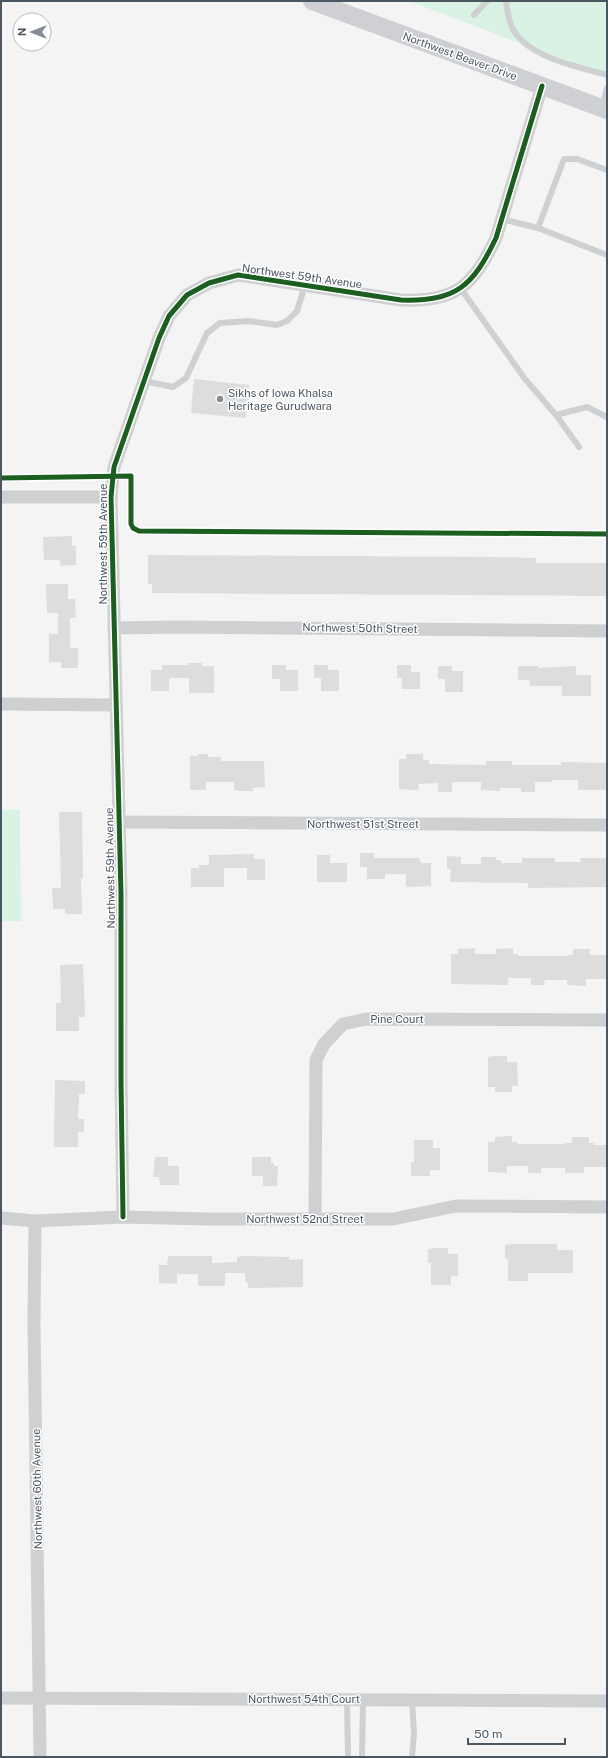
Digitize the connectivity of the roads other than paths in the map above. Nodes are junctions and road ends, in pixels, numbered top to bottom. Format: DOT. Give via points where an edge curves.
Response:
graph roads {
  1 [pos="312,1"];
  2 [pos="487,1"];
  3 [pos="506,1"];
  4 [pos="474,15"];
  5 [pos="607,75"];
  6 [pos="542,86"];
  7 [pos="607,88"];
  8 [pos="604,109"];
  9 [pos="607,170"];
  10 [pos="501,219"];
  11 [pos="538,228"];
  12 [pos="607,255"];
  13 [pos="305,285"];
  14 [pos="461,289"];
  15 [pos="144,381"];
  16 [pos="556,415"];
  17 [pos="607,417"];
  18 [pos="579,447"];
  19 [pos="1,497"];
  20 [pos="111,497"];
  21 [pos="114,628"];
  22 [pos="607,631"];
  23 [pos="1,704"];
  24 [pos="116,705"];
  25 [pos="119,822"];
  26 [pos="607,825"];
  27 [pos="607,1020"];
  28 [pos="607,1207"];
  29 [pos="123,1217"];
  30 [pos="1,1218"];
  31 [pos="315,1219"];
  32 [pos="35,1221"];
  33 [pos="1,1698"];
  34 [pos="40,1698"];
  35 [pos="347,1699"];
  36 [pos="363,1699"];
  37 [pos="412,1699"];
  38 [pos="607,1700"];
  39 [pos="40,1757"];
  40 [pos="348,1757"];
  41 [pos="362,1757"];
  42 [pos="412,1757"];
  1 -- 6 [label="main road, Northwest Beaver Drive"];
  2 -- 4 [label="lane"];
  3 -- 5 [label="lane" via="513,29 523,43 574,66"];
  6 -- 8 [label="main road, Northwest Beaver Drive"];
  6 -- 10 [label="street, Northwest 59th Avenue"];
  7 -- 8 [label="lane"];
  9 -- 11 [label="lane" via="577,159 564,159"];
  10 -- 11 [label="lane"];
  10 -- 14 [label="street, Northwest 59th Avenue" via="485,262"];
  11 -- 12 [label="lane"];
  13 -- 14 [label="street, Northwest 59th Avenue" via="382,298 419,300 444,297"];
  13 -- 15 [label="street, Northwest 59th Avenue" via="238,275 209,283 187,295 169,316"];
  13 -- 15 [label="lane" via="297,311 287,322 277,325 248,321 220,323 207,333 186,378 173,387"];
  14 -- 16 [label="lane" via="524,379"];
  15 -- 20 [label="street, Northwest 59th Avenue" via="114,467"];
  16 -- 17 [label="lane" via="586,407"];
  16 -- 18 [label="lane"];
  19 -- 20 [label="street"];
  20 -- 21 [label="street, Northwest 59th Avenue"];
  21 -- 22 [label="street, Northwest 50th Street"];
  21 -- 24 [label="street, Northwest 59th Avenue"];
  23 -- 24 [label="street"];
  24 -- 25 [label="street, Northwest 59th Avenue"];
  25 -- 26 [label="street, Northwest 51st Street"];
  25 -- 29 [label="street, Northwest 59th Avenue"];
  27 -- 31 [label="street, Pine Court" via="367,1019 343,1024 324,1044 316,1060"];
  28 -- 31 [label="street, Northwest 52nd Street" via="456,1206 393,1219"];
  29 -- 31 [label="street, Northwest 52nd Street"];
  29 -- 32 [label="street, Northwest 52nd Street"];
  30 -- 32 [label="street, Northwest 52nd Street"];
  32 -- 34 [label="street, Northwest 60th Avenue" via="34,1324"];
  33 -- 34 [label="street, Northwest 54th Court"];
  34 -- 35 [label="street, Northwest 54th Court"];
  34 -- 39 [label="street, Northwest 60th Avenue"];
  35 -- 36 [label="street, Northwest 54th Court"];
  35 -- 40 [label="lane"];
  36 -- 37 [label="street, Northwest 54th Court"];
  36 -- 41 [label="lane"];
  37 -- 38 [label="street, Northwest 54th Court"];
  37 -- 42 [label="lane"];
}
